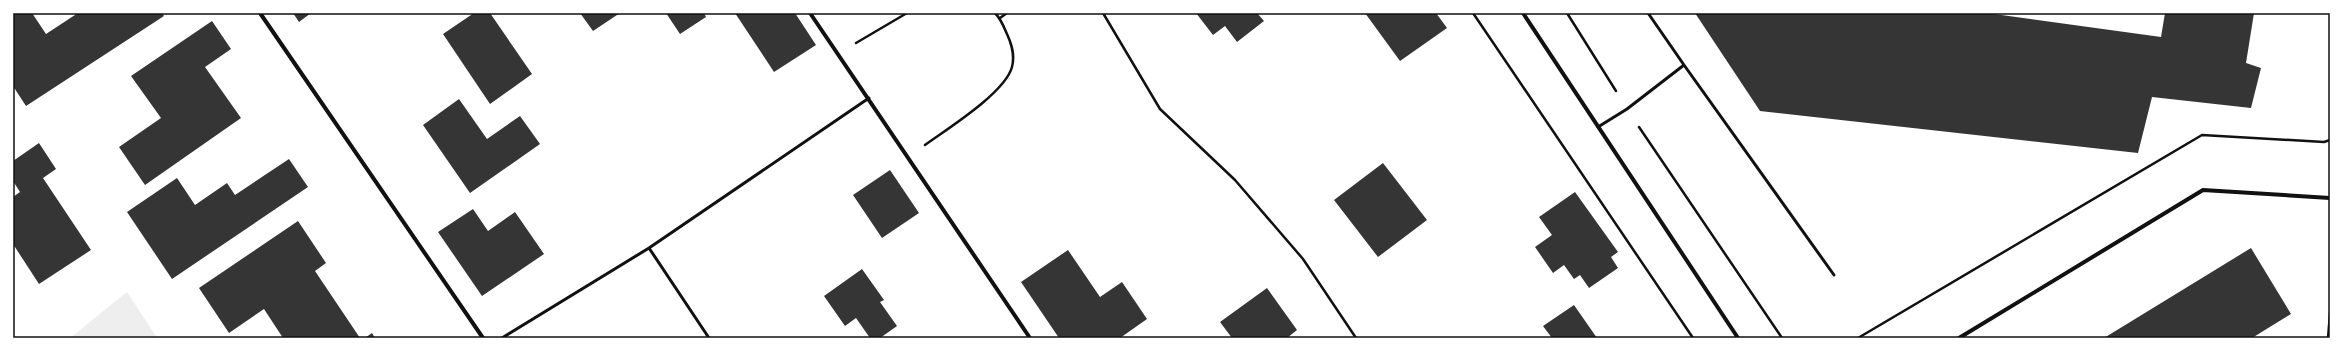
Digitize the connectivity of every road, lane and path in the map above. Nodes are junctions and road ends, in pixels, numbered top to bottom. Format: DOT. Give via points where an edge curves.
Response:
graph roads {
  1 [pos="260,13"];
  2 [pos="810,13"];
  3 [pos="907,13"];
  4 [pos="995,13"];
  5 [pos="1007,13"];
  6 [pos="1103,13"];
  7 [pos="1473,13"];
  8 [pos="1523,13"];
  9 [pos="1567,13"];
  10 [pos="1648,13"];
  11 [pos="1000,18"];
  12 [pos="837,54"];
  13 [pos="1684,65"];
  14 [pos="869,97"];
  15 [pos="1627,109"];
  16 [pos="1598,127"];
  17 [pos="2330,140"];
  18 [pos="908,157"];
  19 [pos="2330,198"];
  20 [pos="649,248"];
  21 [pos="1834,275"];
  22 [pos="2330,313"];
  23 [pos="484,338"];
  24 [pos="502,338"];
  25 [pos="709,338"];
  26 [pos="1030,338"];
  27 [pos="1356,338"];
  28 [pos="1693,338"];
  29 [pos="1738,338"];
  30 [pos="1782,338"];
  31 [pos="1858,338"];
  32 [pos="1959,338"];
  33 [pos="2328,338"];
  1 -- 23 [label="street"];
  2 -- 12 [label="street"];
  3 -- 12 [label="path"];
  4 -- 11 [label="path"];
  5 -- 11 [label="path"];
  6 -- 27 [label="path" via="1160,109 1235,180 1303,259"];
  7 -- 28 [label="path"];
  8 -- 16 [label="street"];
  9 -- 15 [label="path"];
  10 -- 13 [label="lane"];
  11 -- 18 [label="path" via="1013,48 1012,68 1001,86 986,101"];
  12 -- 14 [label="street"];
  13 -- 15 [label="lane"];
  13 -- 21 [label="lane"];
  14 -- 18 [label="street"];
  14 -- 20 [label="lane"];
  15 -- 16 [label="lane"];
  15 -- 30 [label="path"];
  16 -- 29 [label="street"];
  17 -- 31 [label="path" via="2324,142 2202,136"];
  18 -- 26 [label="street"];
  19 -- 32 [label="street" via="2203,190"];
  20 -- 24 [label="lane"];
  20 -- 25 [label="lane"];
  22 -- 33 [label="path"];
}
